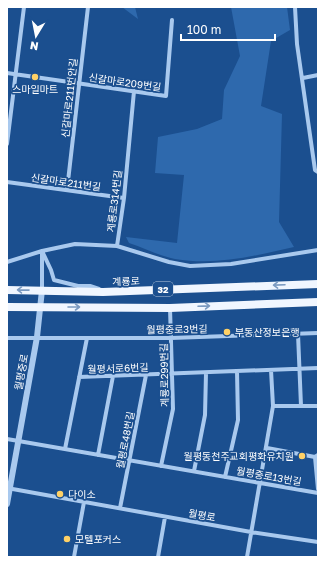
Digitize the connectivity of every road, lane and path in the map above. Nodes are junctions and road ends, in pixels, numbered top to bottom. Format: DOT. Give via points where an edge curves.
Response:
graph roads {
  1 [pos="24,7"];
  2 [pos="88,7"];
  3 [pos="295,7"];
  4 [pos="172,20"];
  5 [pos="7,73"];
  6 [pos="16,74"];
  7 [pos="318,75"];
  8 [pos="303,78"];
  9 [pos="78,83"];
  10 [pos="134,91"];
  11 [pos="7,144"];
  12 [pos="318,172"];
  13 [pos="7,182"];
  14 [pos="67,190"];
  15 [pos="124,198"];
  16 [pos="117,246"];
  17 [pos="318,250"];
  18 [pos="42,251"];
  19 [pos="7,262"];
  20 [pos="318,284"];
  21 [pos="7,290"];
  22 [pos="42,290"];
  23 [pos="104,292"];
  24 [pos="318,302"];
  25 [pos="7,307"];
  26 [pos="40,307"];
  27 [pos="170,308"];
  28 [pos="318,333"];
  29 [pos="298,334"];
  30 [pos="37,337"];
  31 [pos="7,338"];
  32 [pos="87,338"];
  33 [pos="171,338"];
  34 [pos="318,368"];
  35 [pos="300,369"];
  36 [pos="271,370"];
  37 [pos="237,371"];
  38 [pos="206,373"];
  39 [pos="173,374"];
  40 [pos="146,375"];
  41 [pos="113,376"];
  42 [pos="79,377"];
  43 [pos="273,406"];
  44 [pos="300,406"];
  45 [pos="318,406"];
  46 [pos="7,439"];
  47 [pos="18,441"];
  48 [pos="267,448"];
  49 [pos="65,449"];
  50 [pos="98,455"];
  51 [pos="316,456"];
  52 [pos="129,460"];
  53 [pos="161,466"];
  54 [pos="194,471"];
  55 [pos="225,477"];
  56 [pos="260,483"];
  57 [pos="8,488"];
  58 [pos="318,489"];
  59 [pos="318,493"];
  60 [pos="84,502"];
  61 [pos="7,504"];
  62 [pos="120,508"];
  63 [pos="165,517"];
  64 [pos="251,532"];
  65 [pos="318,542"];
  66 [pos="74,557"];
  67 [pos="158,557"];
  68 [pos="247,557"];
  1 -- 6 [label="street"];
  2 -- 9 [label="street, 신갈마로211번안길"];
  3 -- 8 [label="street"];
  4 -- 10 [label="street, 신갈마로209번길" via="166,96"];
  5 -- 6 [label="street, 신갈마로209번길"];
  6 -- 9 [label="street, 신갈마로209번길"];
  6 -- 11 [label="street"];
  7 -- 8 [label="street"];
  8 -- 12 [label="street"];
  9 -- 10 [label="street, 신갈마로209번길"];
  9 -- 14 [label="street, 신갈마로211번안길"];
  10 -- 15 [label="street, 계룡로314번길"];
  13 -- 14 [label="street, 신갈마로211번길"];
  14 -- 15 [label="street, 신갈마로211번길"];
  15 -- 16 [label="street, 계룡로314번길"];
  16 -- 17 [label="street" via="190,266 231,264"];
  16 -- 18 [label="street, 계룡로314번길" via="75,244"];
  18 -- 19 [label="street, 계룡로314번길"];
  18 -- 22 [label="street"];
  18 -- 23 [label="street" via="54,280 90,286"];
  20 -- 23 [label="main road, 계룡로 / 32, one-way"];
  22 -- 21 [label="main road, 계룡로 / 32, one-way"];
  22 -- 23 [label="main road, 계룡로 / 32"];
  22 -- 26 [label="street, 월평중로"];
  27 -- 24 [label="main road, 32, one-way"];
  25 -- 26 [label="main road, 32"];
  26 -- 27 [label="main road, 32, one-way"];
  26 -- 30 [label="street, 월평중로"];
  27 -- 33 [label="street, 계룡로299번길"];
  28 -- 29 [label="street, 월평중로3번길"];
  29 -- 33 [label="street, 월평중로3번길"];
  29 -- 35 [label="street"];
  30 -- 31 [label="street, 월평중로3번길"];
  30 -- 32 [label="street, 월평중로3번길"];
  30 -- 47 [label="street, 월평중로"];
  32 -- 33 [label="street, 월평중로3번길"];
  32 -- 42 [label="street"];
  33 -- 39 [label="street, 계룡로299번길"];
  34 -- 35 [label="street, 월평서로6번길"];
  35 -- 36 [label="street, 월평서로6번길"];
  35 -- 44 [label="street"];
  36 -- 37 [label="street, 월평서로6번길"];
  36 -- 43 [label="street"];
  37 -- 38 [label="street, 월평서로6번길"];
  37 -- 55 [label="street" via="238,420"];
  38 -- 39 [label="street, 월평서로6번길"];
  38 -- 54 [label="street" via="205,415"];
  39 -- 40 [label="street, 월평서로6번길"];
  39 -- 53 [label="street, 계룡로299번길" via="173,409"];
  40 -- 41 [label="street, 월평서로6번길"];
  40 -- 52 [label="street, 월평로48번길"];
  41 -- 42 [label="street, 월평서로6번길"];
  41 -- 50 [label="street"];
  42 -- 49 [label="street"];
  43 -- 44 [label="street"];
  43 -- 48 [label="street"];
  44 -- 45 [label="street"];
  46 -- 47 [label="street, 월평중로13번길"];
  47 -- 49 [label="street, 월평중로13번길"];
  47 -- 57 [label="street, 월평중로"];
  48 -- 51 [label="street"];
  48 -- 56 [label="street"];
  49 -- 50 [label="street, 월평중로13번길"];
  50 -- 52 [label="street, 월평중로13번길"];
  51 -- 58 [label="street"];
  52 -- 53 [label="street, 월평중로13번길"];
  52 -- 62 [label="street, 월평로48번길"];
  53 -- 54 [label="street, 월평중로13번길"];
  54 -- 55 [label="street, 월평중로13번길"];
  55 -- 56 [label="street, 월평중로13번길"];
  56 -- 59 [label="street, 월평중로13번길"];
  56 -- 64 [label="street"];
  57 -- 60 [label="street, 월평로"];
  57 -- 61 [label="street, 월평중로"];
  60 -- 62 [label="street, 월평로"];
  60 -- 66 [label="street"];
  62 -- 63 [label="street, 월평로"];
  63 -- 64 [label="street, 월평로"];
  63 -- 67 [label="street"];
  64 -- 65 [label="street, 월평로"];
  64 -- 68 [label="street"];
}
